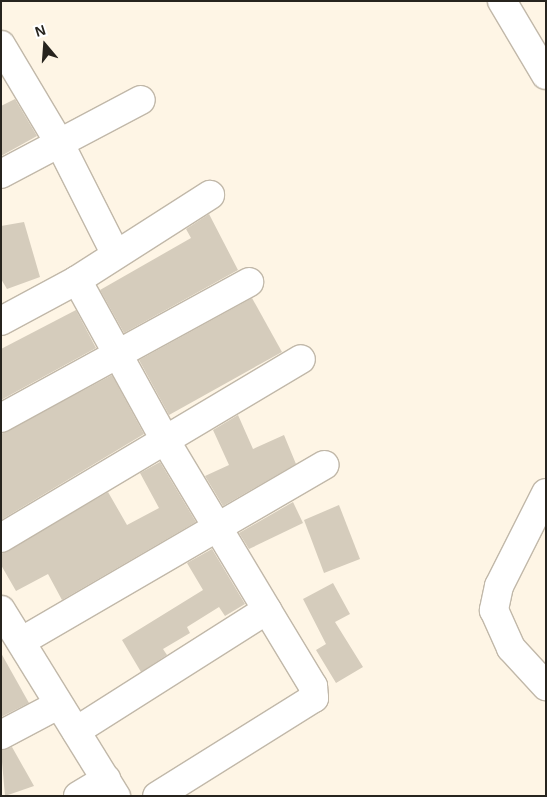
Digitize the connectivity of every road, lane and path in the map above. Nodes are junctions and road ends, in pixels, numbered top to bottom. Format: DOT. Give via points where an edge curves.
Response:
graph roads {
  1 [pos="502,1"];
  2 [pos="1,45"];
  3 [pos="545,73"];
  4 [pos="141,100"];
  5 [pos="60,144"];
  6 [pos="1,174"];
  7 [pos="210,195"];
  8 [pos="115,253"];
  9 [pos="77,280"];
  10 [pos="249,282"];
  11 [pos="1,321"];
  12 [pos="119,354"];
  13 [pos="301,359"];
  14 [pos="1,418"];
  15 [pos="165,440"];
  16 [pos="325,465"];
  17 [pos="546,493"];
  18 [pos="218,528"];
  19 [pos="1,538"];
  20 [pos="267,610"];
  21 [pos="2,615"];
  22 [pos="22,641"];
  23 [pos="546,686"];
  24 [pos="58,705"];
  25 [pos="76,731"];
  26 [pos="1,735"];
  27 [pos="111,787"];
  28 [pos="78,796"];
  29 [pos="157,796"];
  1 -- 3 [label="street"];
  2 -- 5 [label="street"];
  4 -- 5 [label="street"];
  5 -- 6 [label="street"];
  5 -- 8 [label="street"];
  7 -- 8 [label="street"];
  8 -- 9 [label="street"];
  9 -- 11 [label="street"];
  9 -- 12 [label="street"];
  10 -- 12 [label="street"];
  12 -- 14 [label="street"];
  12 -- 15 [label="street"];
  13 -- 15 [label="street"];
  15 -- 18 [label="street"];
  15 -- 19 [label="street"];
  16 -- 18 [label="street"];
  17 -- 23 [label="street" via="499,586 494,610 511,648"];
  18 -- 20 [label="street"];
  18 -- 22 [label="street"];
  20 -- 25 [label="street"];
  20 -- 29 [label="street" via="313,686 314,698"];
  21 -- 22 [label="street"];
  22 -- 24 [label="street"];
  24 -- 25 [label="street"];
  24 -- 26 [label="street"];
  25 -- 27 [label="street"];
  27 -- 28 [label="street"];
}
